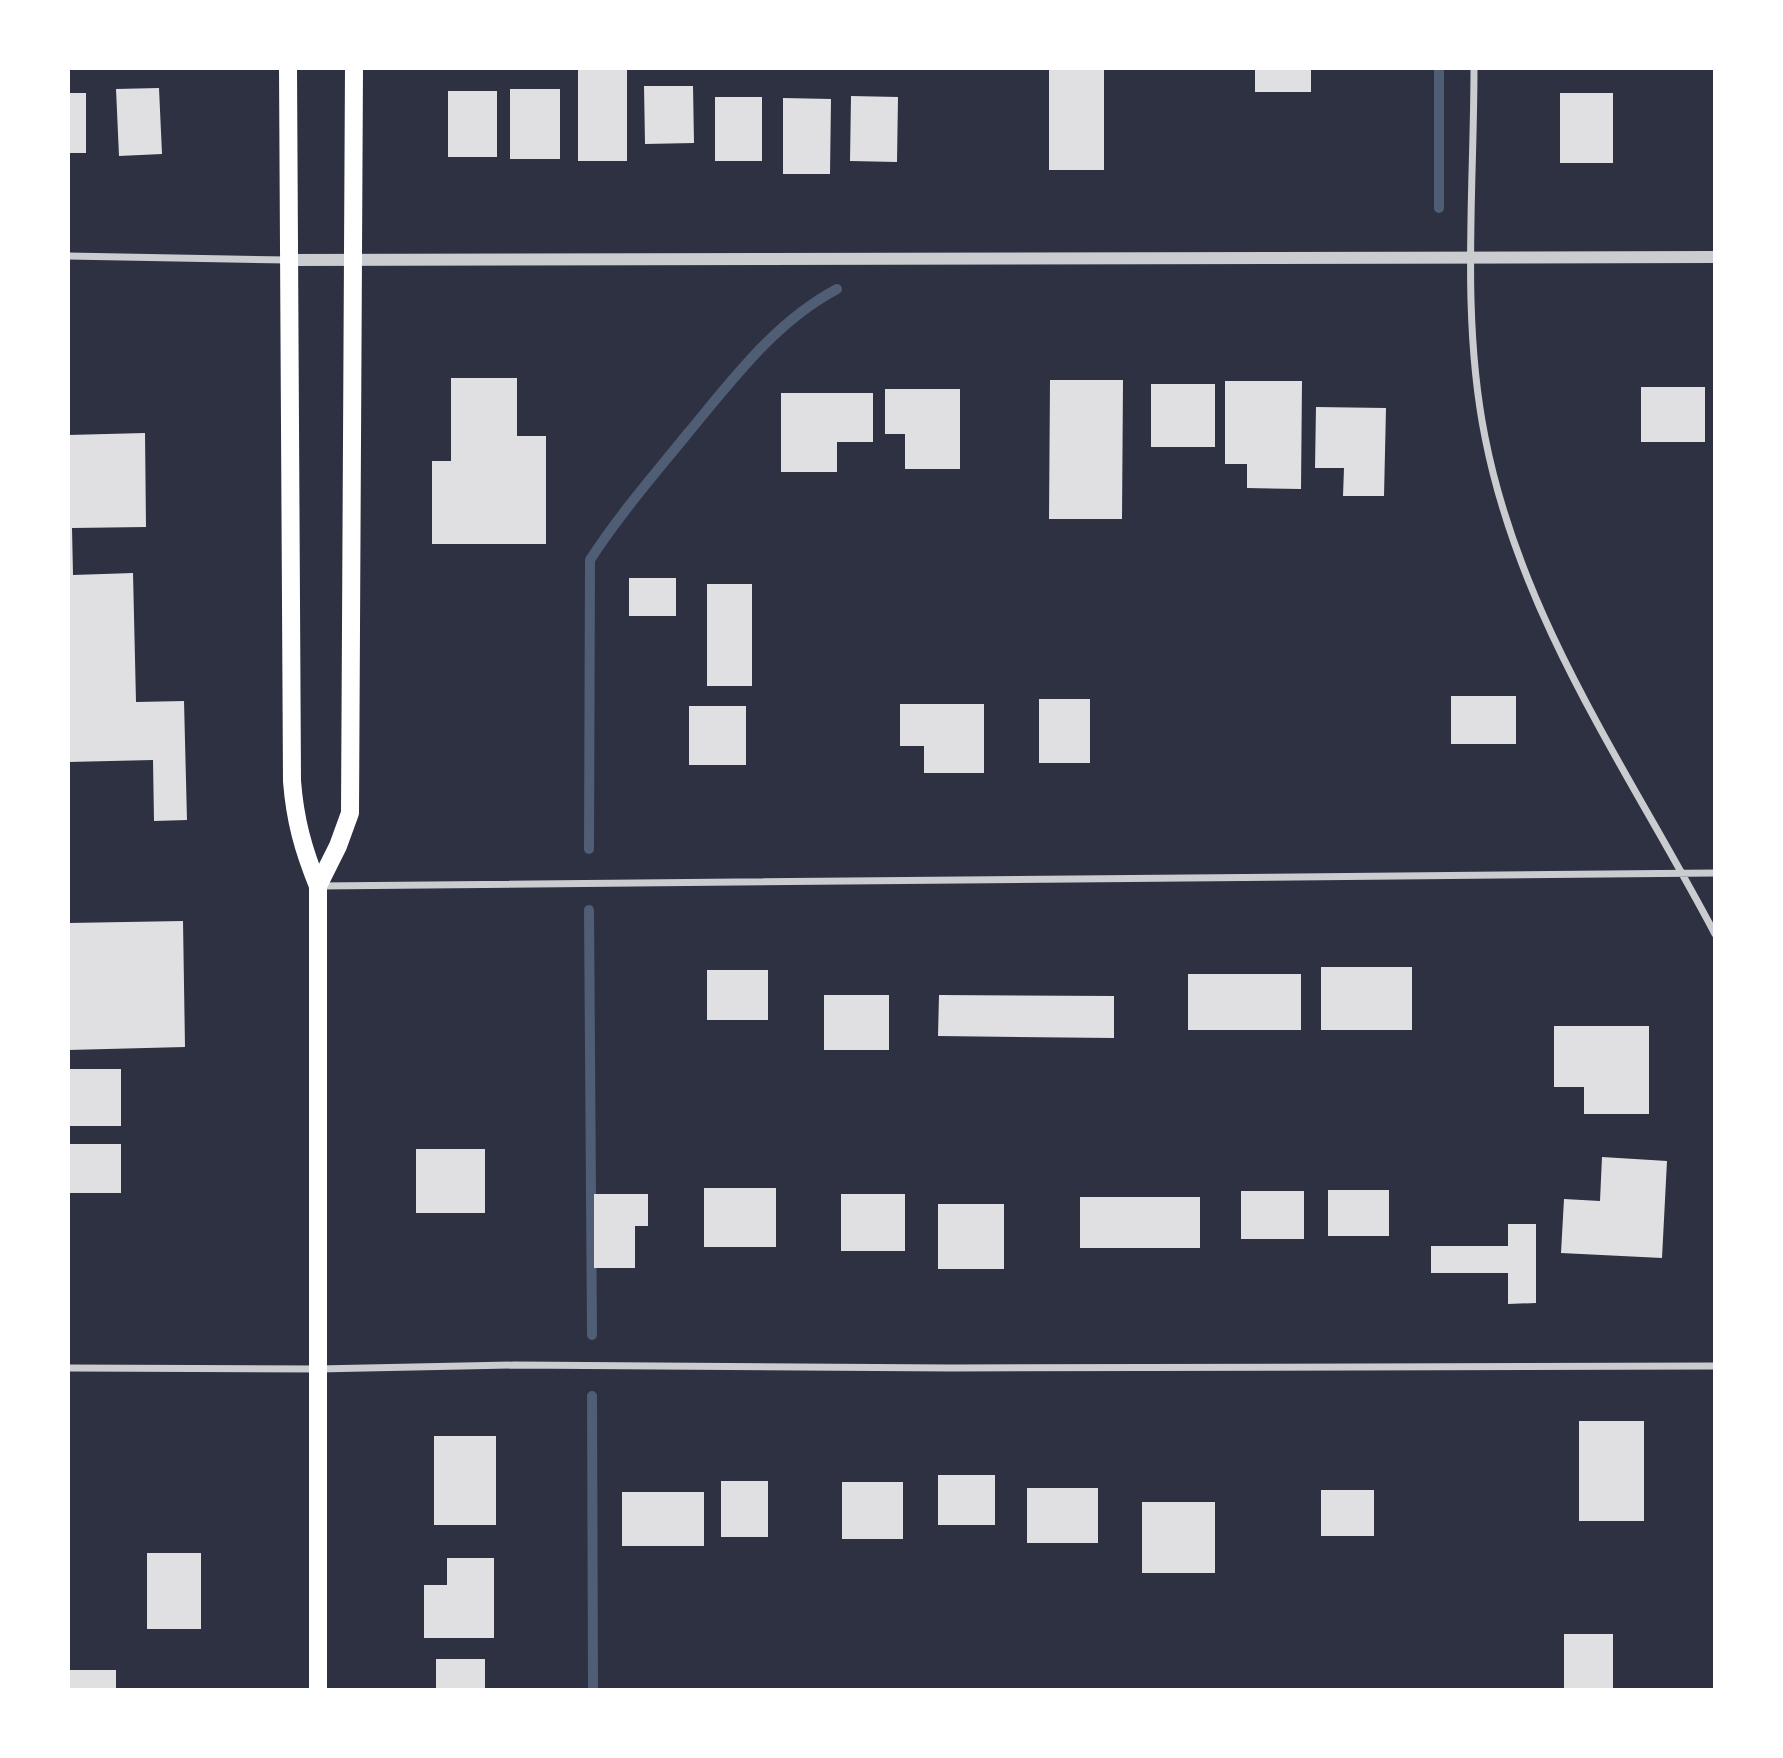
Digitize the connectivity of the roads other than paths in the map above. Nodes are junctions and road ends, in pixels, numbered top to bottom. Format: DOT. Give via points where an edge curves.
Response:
graph roads {
  1 [pos="288,68"];
  2 [pos="354,68"];
  3 [pos="1474,68"];
  4 [pos="68,256"];
  5 [pos="1715,257"];
  6 [pos="354,258"];
  7 [pos="1472,258"];
  8 [pos="288,260"];
  9 [pos="1683,873"];
  10 [pos="1715,873"];
  11 [pos="318,886"];
  12 [pos="1715,934"];
  13 [pos="1715,1366"];
  14 [pos="68,1368"];
  15 [pos="318,1369"];
  16 [pos="318,1690"];
  1 -- 8 [label="main road"];
  2 -- 6 [label="main road"];
  3 -- 7 [label="street"];
  4 -- 8 [label="street"];
  5 -- 7 [label="street"];
  6 -- 7 [label="street"];
  6 -- 8 [label="street"];
  6 -- 11 [label="main road" via="350,813"];
  7 -- 9 [label="street" via="1471,318 1485,437 1522,565 1581,698"];
  8 -- 11 [label="main road" via="292,780 303,850"];
  9 -- 10 [label="street"];
  9 -- 11 [label="street"];
  9 -- 12 [label="street"];
  11 -- 15 [label="main road"];
  13 -- 15 [label="street" via="516,1365"];
  14 -- 15 [label="street"];
  15 -- 16 [label="main road"];
}
